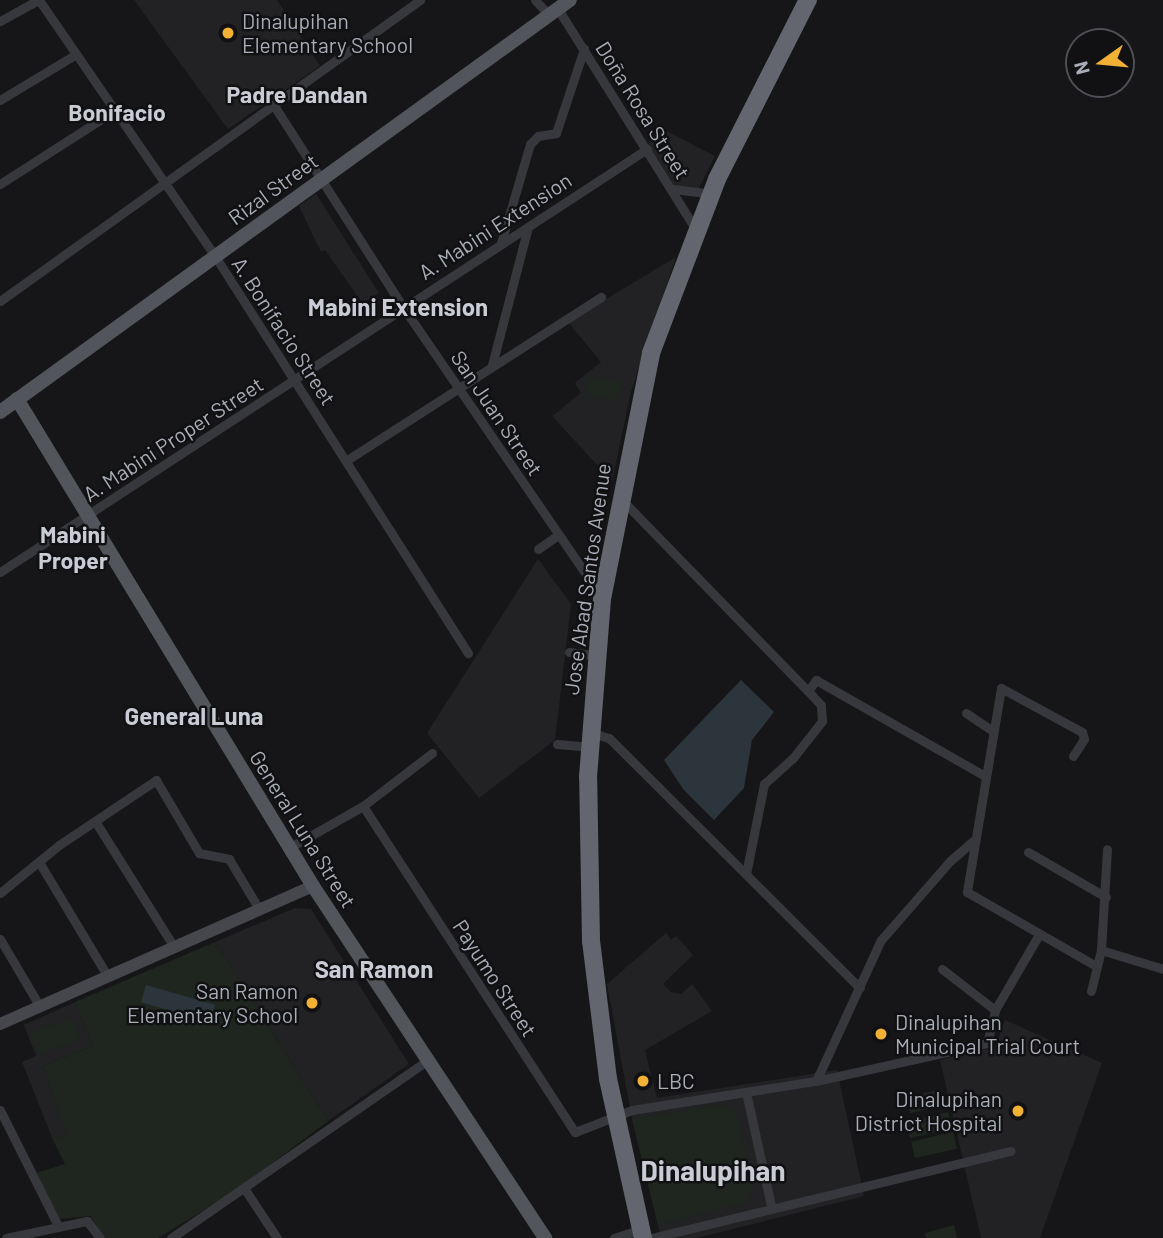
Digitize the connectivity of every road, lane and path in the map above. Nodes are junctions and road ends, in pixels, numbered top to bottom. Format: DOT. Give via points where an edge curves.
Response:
graph roads {
  1 [pos="38,0"];
  2 [pos="420,0"];
  3 [pos="535,0"];
  4 [pos="808,0"];
  5 [pos="559,8"];
  6 [pos="0,21"];
  7 [pos="584,49"];
  8 [pos="74,56"];
  9 [pos="0,100"];
  10 [pos="273,104"];
  11 [pos="112,111"];
  12 [pos="647,149"];
  13 [pos="321,180"];
  14 [pos="165,182"];
  15 [pos="0,184"];
  16 [pos="673,189"];
  17 [pos="711,194"];
  18 [pos="528,227"];
  19 [pos="697,231"];
  20 [pos="501,243"];
  21 [pos="215,256"];
  22 [pos="601,297"];
  23 [pos="0,301"];
  24 [pos="403,307"];
  25 [pos="492,365"];
  26 [pos="294,380"];
  27 [pos="458,388"];
  28 [pos="17,399"];
  29 [pos="0,412"];
  30 [pos="347,460"];
  31 [pos="620,497"];
  32 [pos="86,516"];
  33 [pos="558,535"];
  34 [pos="538,549"];
  35 [pos="0,572"];
  36 [pos="602,599"];
  37 [pos="569,652"];
  38 [pos="468,653"];
  39 [pos="595,655"];
  40 [pos="808,691"];
  41 [pos="966,713"];
  42 [pos="993,730"];
  43 [pos="589,739"];
  44 [pos="557,744"];
  45 [pos="432,753"];
  46 [pos="1073,756"];
  47 [pos="985,776"];
  48 [pos="363,806"];
  49 [pos="95,821"];
  50 [pos="975,840"];
  51 [pos="289,848"];
  52 [pos="1107,849"];
  53 [pos="1028,852"];
  54 [pos="38,862"];
  55 [pos="746,874"];
  56 [pos="313,886"];
  57 [pos="0,893"];
  58 [pos="1106,897"];
  59 [pos="259,909"];
  60 [pos="1038,936"];
  61 [pos="0,939"];
  62 [pos="174,947"];
  63 [pos="1101,950"];
  64 [pos="1096,965"];
  65 [pos="942,969"];
  66 [pos="1163,969"];
  67 [pos="108,977"];
  68 [pos="860,988"];
  69 [pos="1091,991"];
  70 [pos="40,1006"];
  71 [pos="995,1010"];
  72 [pos="0,1024"];
  73 [pos="428,1060"];
  74 [pos="816,1081"];
  75 [pos="746,1092"];
  76 [pos="0,1110"];
  77 [pos="615,1115"];
  78 [pos="1011,1151"];
  79 [pos="246,1191"];
  80 [pos="771,1206"];
  81 [pos="58,1226"];
  82 [pos="645,1235"];
  83 [pos="274,1237"];
  84 [pos="6,1238"];
  85 [pos="100,1238"];
  86 [pos="171,1238"];
  87 [pos="545,1238"];
  88 [pos="614,1238"];
  1 -- 6 [label="street"];
  1 -- 8 [label="street, A. Bonifacio Street"];
  2 -- 10 [label="street"];
  3 -- 5 [label="street, Doña Rosa Street"];
  4 -- 17 [label="highway, Jose Abad Santos Avenue" via="755,97"];
  5 -- 7 [label="street, Doña Rosa Street"];
  5 -- 13 [label="main road, Rizal Street"];
  7 -- 12 [label="street, Doña Rosa Street"];
  7 -- 20 [label="street" via="556,133 538,136 530,144"];
  8 -- 9 [label="street"];
  8 -- 11 [label="street, A. Bonifacio Street"];
  10 -- 13 [label="street, San Juan Street"];
  10 -- 14 [label="street"];
  11 -- 14 [label="street, A. Bonifacio Street"];
  11 -- 15 [label="street"];
  12 -- 16 [label="street, Doña Rosa Street"];
  12 -- 18 [label="street, A. Mabini Extension"];
  13 -- 21 [label="main road, Rizal Street"];
  13 -- 24 [label="street, San Juan Street"];
  14 -- 21 [label="street, A. Bonifacio Street"];
  14 -- 23 [label="street"];
  16 -- 17 [label="street"];
  16 -- 19 [label="street, Doña Rosa Street"];
  17 -- 19 [label="highway, Jose Abad Santos Avenue"];
  18 -- 20 [label="street, A. Mabini Extension"];
  18 -- 25 [label="street"];
  19 -- 31 [label="highway, Jose Abad Santos Avenue" via="651,353"];
  20 -- 24 [label="street, A. Mabini Extension"];
  21 -- 26 [label="street, A. Bonifacio Street"];
  21 -- 28 [label="main road, Rizal Street"];
  22 -- 25 [label="street"];
  24 -- 26 [label="street, A. Mabini Extension"];
  24 -- 27 [label="street, San Juan Street"];
  25 -- 27 [label="street"];
  26 -- 30 [label="street, A. Bonifacio Street"];
  26 -- 32 [label="street, A. Mabini Proper Street"];
  27 -- 30 [label="street"];
  27 -- 33 [label="street, San Juan Street"];
  28 -- 29 [label="main road, Rizal Street"];
  28 -- 32 [label="main road, General Luna Street"];
  30 -- 38 [label="street, A. Bonifacio Street"];
  31 -- 36 [label="highway, Jose Abad Santos Avenue"];
  31 -- 40 [label="street"];
  32 -- 35 [label="street, A. Mabini Proper Street"];
  32 -- 51 [label="main road, General Luna Street"];
  33 -- 34 [label="street"];
  33 -- 36 [label="street, San Juan Street"];
  36 -- 39 [label="highway, Jose Abad Santos Avenue"];
  37 -- 39 [label="street"];
  39 -- 43 [label="highway, Jose Abad Santos Avenue"];
  40 -- 47 [label="street" via="816,680"];
  40 -- 55 [label="street" via="821,705 822,721 793,758 764,784"];
  41 -- 42 [label="street"];
  42 -- 46 [label="street" via="1002,688 1084,734"];
  42 -- 47 [label="street"];
  43 -- 44 [label="street"];
  43 -- 55 [label="street" via="609,738"];
  43 -- 77 [label="highway, Jose Abad Santos Avenue" via="591,941"];
  45 -- 48 [label="street"];
  47 -- 50 [label="street"];
  48 -- 51 [label="street"];
  48 -- 77 [label="street, Payumo Street" via="575,1132"];
  49 -- 54 [label="street"];
  49 -- 59 [label="street" via="156,780 200,853 229,859"];
  49 -- 62 [label="street"];
  50 -- 60 [label="street" via="967,892"];
  50 -- 68 [label="street" via="950,861 881,940"];
  51 -- 56 [label="main road, General Luna Street"];
  52 -- 58 [label="street"];
  53 -- 58 [label="street"];
  54 -- 57 [label="street"];
  54 -- 67 [label="street"];
  55 -- 68 [label="street"];
  56 -- 59 [label="main road"];
  56 -- 73 [label="main road, General Luna Street"];
  58 -- 63 [label="street"];
  59 -- 62 [label="main road"];
  60 -- 64 [label="street"];
  60 -- 71 [label="street"];
  61 -- 70 [label="street"];
  62 -- 67 [label="main road"];
  63 -- 64 [label="street"];
  63 -- 66 [label="street"];
  64 -- 69 [label="street"];
  65 -- 71 [label="street"];
  67 -- 70 [label="main road"];
  68 -- 74 [label="street"];
  70 -- 72 [label="main road"];
  71 -- 74 [label="street" via="987,1043"];
  73 -- 79 [label="street"];
  73 -- 87 [label="main road, General Luna Street"];
  74 -- 75 [label="street"];
  75 -- 77 [label="street"];
  75 -- 80 [label="street"];
  76 -- 81 [label="street"];
  77 -- 82 [label="highway, Jose Abad Santos Avenue"];
  78 -- 80 [label="street"];
  79 -- 83 [label="street"];
  79 -- 86 [label="street"];
  80 -- 82 [label="street"];
  81 -- 84 [label="street"];
  81 -- 85 [label="street" via="87,1221"];
  82 -- 88 [label="street"];
}
